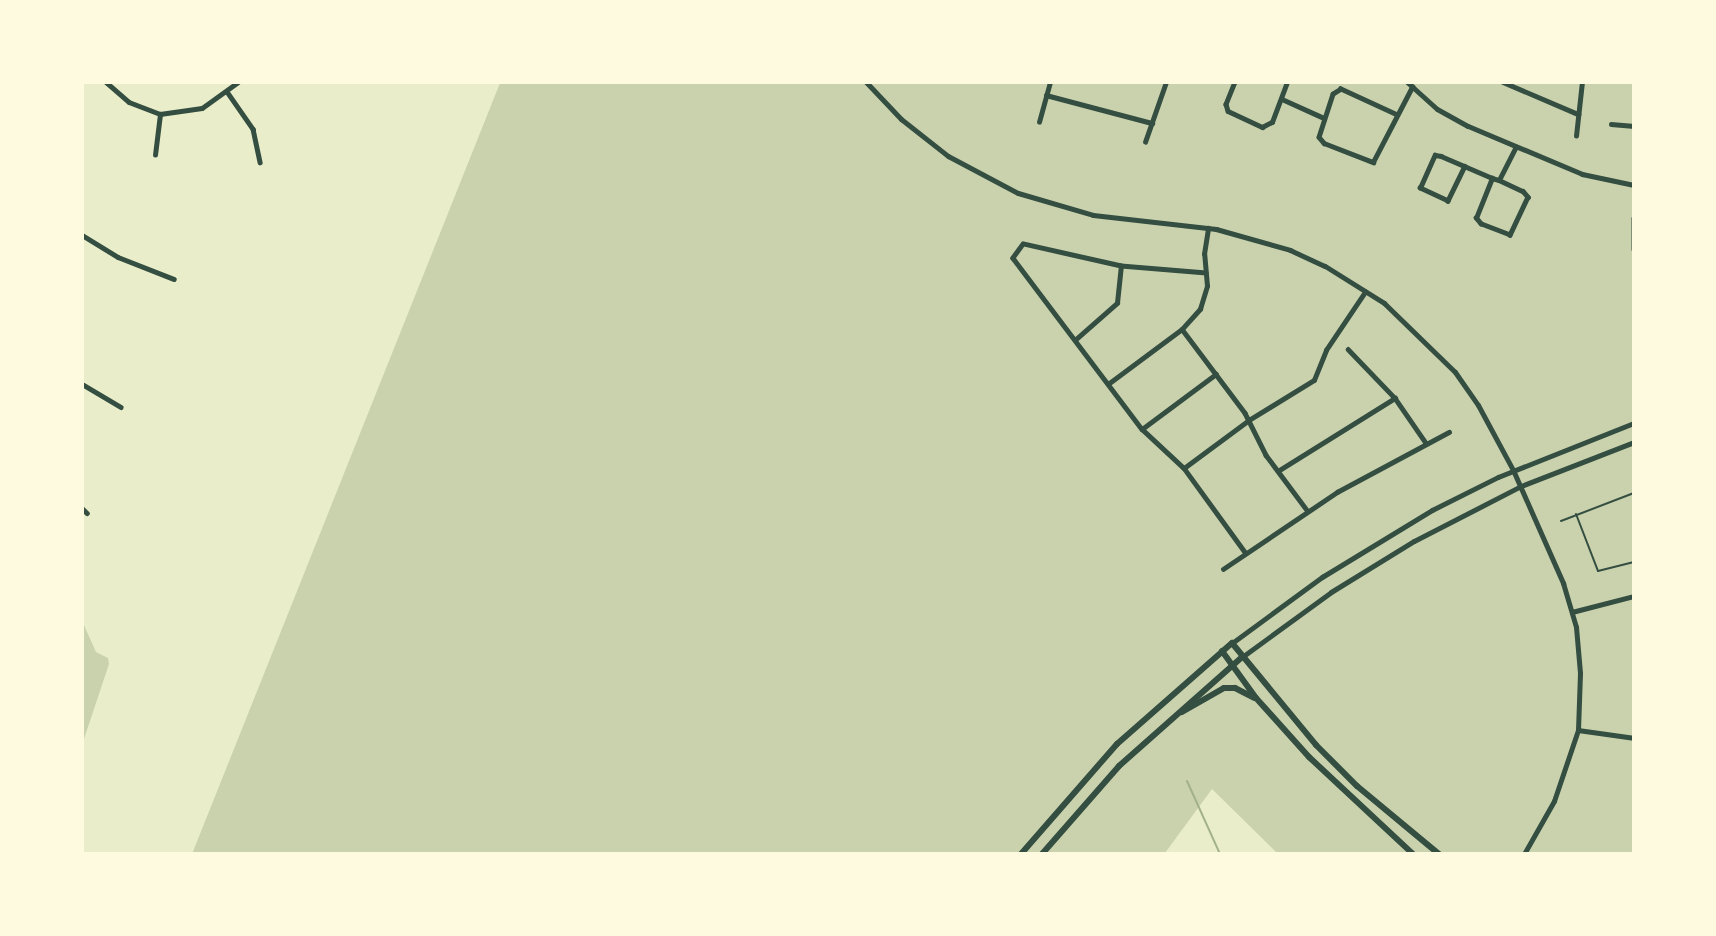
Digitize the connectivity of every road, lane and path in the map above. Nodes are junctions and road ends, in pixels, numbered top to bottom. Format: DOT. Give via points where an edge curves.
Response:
graph roads {
  1 [pos="106,82"];
  2 [pos="238,82"];
  3 [pos="866,82"];
  4 [pos="1050,82"];
  5 [pos="1166,82"];
  6 [pos="1234,82"];
  7 [pos="1287,82"];
  8 [pos="1503,82"];
  9 [pos="1582,82"];
  10 [pos="1410,85"];
  11 [pos="1514,85"];
  12 [pos="228,93"];
  13 [pos="1046,95"];
  14 [pos="1282,99"];
  15 [pos="160,114"];
  16 [pos="1395,114"];
  17 [pos="1578,114"];
  18 [pos="1324,118"];
  19 [pos="1039,122"];
  20 [pos="1152,123"];
  21 [pos="1611,124"];
  22 [pos="1634,126"];
  23 [pos="1575,136"];
  24 [pos="1145,142"];
  25 [pos="1516,147"];
  26 [pos="155,155"];
  27 [pos="260,162"];
  28 [pos="1466,166"];
  29 [pos="1492,178"];
  30 [pos="1499,180"];
  31 [pos="1634,185"];
  32 [pos="1634,218"];
  33 [pos="1208,228"];
  34 [pos="82,235"];
  35 [pos="1634,249"];
  36 [pos="1120,266"];
  37 [pos="1206,273"];
  38 [pos="174,279"];
  39 [pos="1365,292"];
  40 [pos="1182,329"];
  41 [pos="1075,340"];
  42 [pos="1348,350"];
  43 [pos="1216,374"];
  44 [pos="82,384"];
  45 [pos="1108,384"];
  46 [pos="1395,398"];
  47 [pos="121,407"];
  48 [pos="1249,420"];
  49 [pos="1634,423"];
  50 [pos="1142,429"];
  51 [pos="1449,432"];
  52 [pos="1634,442"];
  53 [pos="1426,443"];
  54 [pos="1184,468"];
  55 [pos="1513,470"];
  56 [pos="1278,471"];
  57 [pos="1521,486"];
  58 [pos="1634,493"];
  59 [pos="82,508"];
  60 [pos="1307,510"];
  61 [pos="87,513"];
  62 [pos="1576,514"];
  63 [pos="1561,521"];
  64 [pos="1245,552"];
  65 [pos="1634,562"];
  66 [pos="1223,569"];
  67 [pos="1634,596"];
  68 [pos="1572,612"];
  69 [pos="1232,643"];
  70 [pos="1222,651"];
  71 [pos="1242,657"];
  72 [pos="1233,666"];
  73 [pos="1256,698"];
  74 [pos="1178,713"];
  75 [pos="1578,730"];
  76 [pos="1634,738"];
  77 [pos="1021,854"];
  78 [pos="1042,854"];
  79 [pos="1413,854"];
  80 [pos="1439,854"];
  81 [pos="1524,854"];
  1 -- 15 [label="street" via="129,102"];
  2 -- 12 [label="street"];
  3 -- 33 [label="street" via="901,119 948,156 1018,193 1093,216"];
  4 -- 13 [label="street"];
  5 -- 20 [label="street"];
  6 -- 14 [label="street" via="1226,104 1228,111 1262,127 1272,122"];
  7 -- 14 [label="street"];
  8 -- 11 [label="street"];
  9 -- 17 [label="street"];
  10 -- 16 [label="street"];
  10 -- 25 [label="street" via="1451,118"];
  11 -- 17 [label="street"];
  12 -- 15 [label="street" via="190,112"];
  12 -- 27 [label="street" via="253,129"];
  13 -- 19 [label="street"];
  13 -- 20 [label="street"];
  14 -- 18 [label="street"];
  15 -- 26 [label="street"];
  16 -- 18 [label="street" via="1344,88 1334,94"];
  16 -- 18 [label="street" via="1373,162 1321,141 1318,132"];
  17 -- 23 [label="street"];
  20 -- 24 [label="street"];
  21 -- 22 [label="street"];
  25 -- 30 [label="street"];
  25 -- 31 [label="street" via="1582,174"];
  28 -- 28 [label="street" via="1435,155 1420,188 1448,201"];
  28 -- 29 [label="street"];
  29 -- 30 [label="street"];
  29 -- 30 [label="street" via="1477,220 1510,235 1528,196"];
  32 -- 35 [label="street"];
  33 -- 37 [label="street"];
  33 -- 39 [label="street" via="1290,250"];
  34 -- 38 [label="street" via="118,257"];
  36 -- 37 [label="street"];
  36 -- 41 [label="street" via="1116,303"];
  36 -- 41 [label="street" via="1023,244 1013,258"];
  37 -- 40 [label="street" via="1200,309"];
  39 -- 48 [label="street" via="1326,350 1314,380"];
  39 -- 55 [label="street" via="1411,326 1455,372 1496,435"];
  40 -- 43 [label="street"];
  40 -- 45 [label="street"];
  41 -- 45 [label="street"];
  42 -- 46 [label="street"];
  43 -- 48 [label="street"];
  43 -- 50 [label="street"];
  44 -- 47 [label="street"];
  45 -- 50 [label="street"];
  46 -- 53 [label="street"];
  46 -- 56 [label="street"];
  48 -- 54 [label="street"];
  48 -- 56 [label="street"];
  49 -- 55 [label="street"];
  50 -- 54 [label="street"];
  51 -- 53 [label="street"];
  52 -- 57 [label="street"];
  53 -- 60 [label="street"];
  54 -- 64 [label="street"];
  55 -- 57 [label="street"];
  55 -- 69 [label="street" via="1363,550"];
  56 -- 60 [label="street"];
  57 -- 68 [label="street"];
  57 -- 71 [label="street" via="1390,555"];
  58 -- 62 [label="lane"];
  59 -- 61 [label="street"];
  60 -- 64 [label="street"];
  62 -- 63 [label="lane"];
  62 -- 65 [label="lane" via="1598,571"];
  64 -- 66 [label="street"];
  67 -- 68 [label="street"];
  68 -- 75 [label="street" via="1580,673"];
  69 -- 70 [label="main road"];
  69 -- 71 [label="main road"];
  70 -- 72 [label="main road"];
  70 -- 77 [label="main road" via="1117,744"];
  71 -- 72 [label="main road"];
  71 -- 80 [label="main road" via="1324,753"];
  72 -- 73 [label="main road"];
  72 -- 74 [label="main road"];
  73 -- 74 [label="main road" via="1241,690 1224,688"];
  73 -- 79 [label="main road" via="1339,788"];
  74 -- 78 [label="main road" via="1109,776"];
  75 -- 76 [label="street"];
  75 -- 81 [label="street" via="1554,801"];
}
